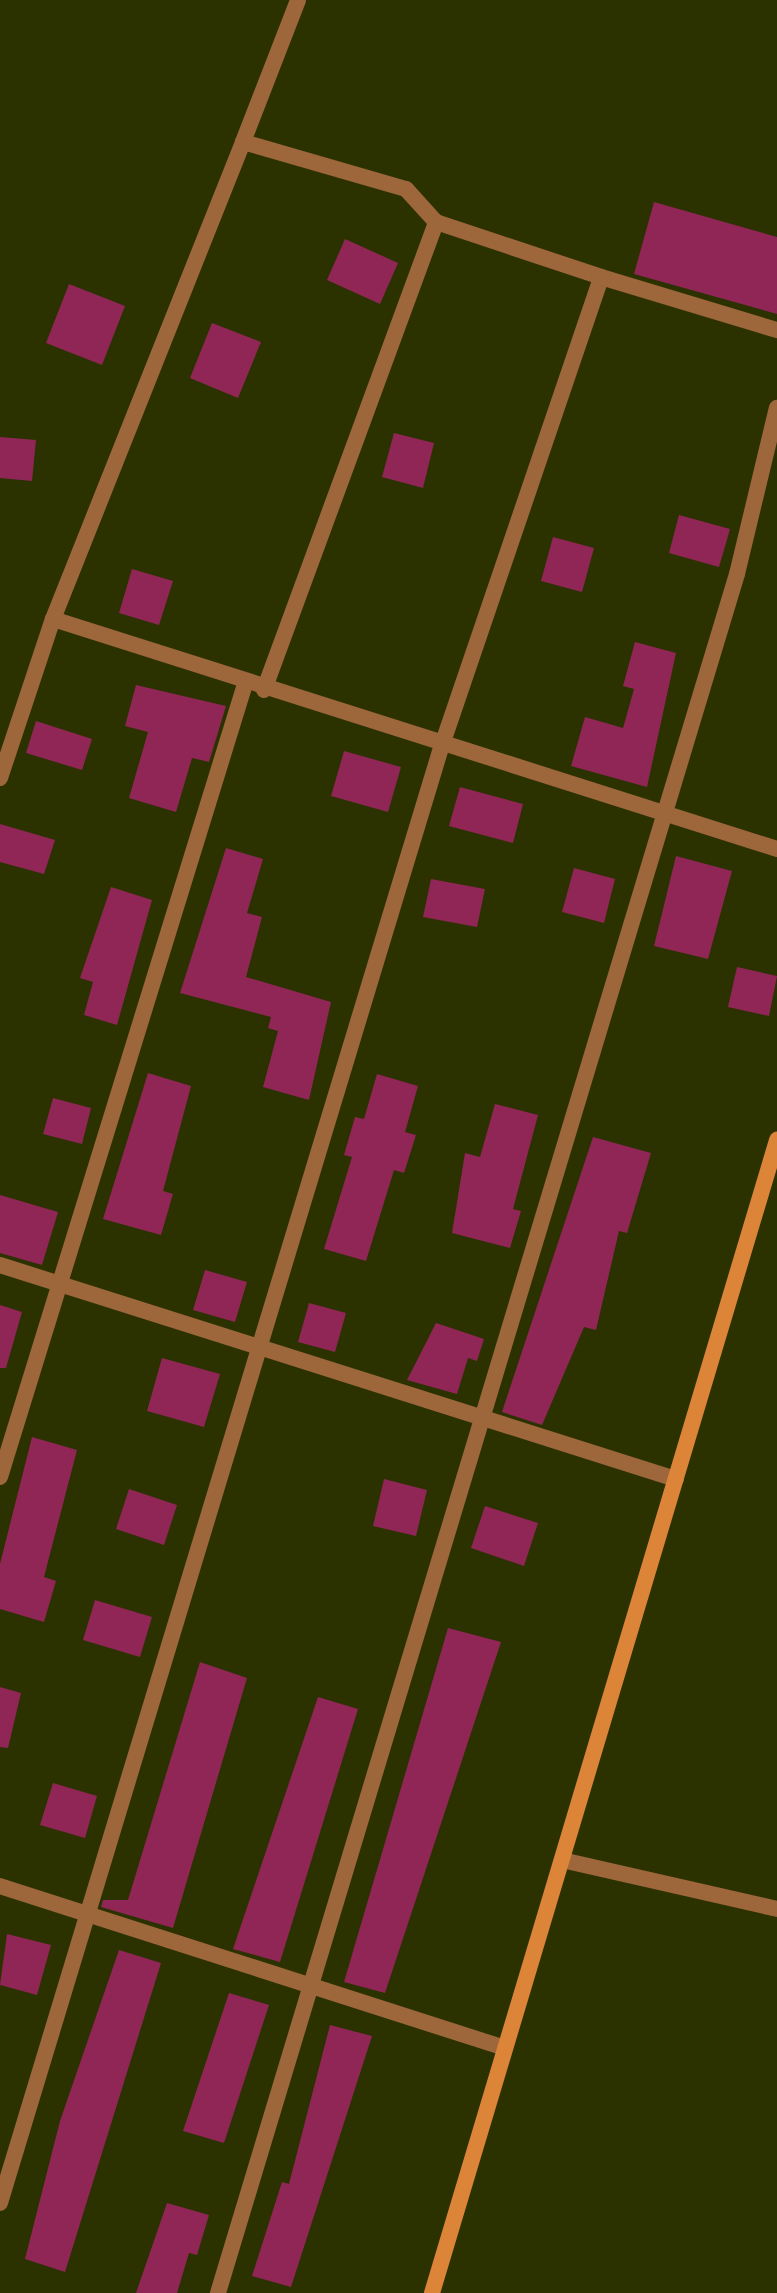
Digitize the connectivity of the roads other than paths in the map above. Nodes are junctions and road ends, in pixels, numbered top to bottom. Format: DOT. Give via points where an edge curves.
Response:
graph roads {
  1 [pos="298,0"];
  2 [pos="243,142"];
  3 [pos="436,222"];
  4 [pos="601,277"];
  5 [pos="777,330"];
  6 [pos="777,408"];
  7 [pos="53,619"];
  8 [pos="245,684"];
  9 [pos="264,690"];
  10 [pos="442,745"];
  11 [pos="0,778"];
  12 [pos="663,814"];
  13 [pos="777,849"];
  14 [pos="777,1140"];
  15 [pos="0,1265"];
  16 [pos="59,1281"];
  17 [pos="258,1341"];
  18 [pos="481,1420"];
  19 [pos="0,1477"];
  20 [pos="676,1479"];
  21 [pos="562,1860"];
  22 [pos="0,1886"];
  23 [pos="777,1909"];
  24 [pos="87,1916"];
  25 [pos="310,1982"];
  26 [pos="505,2048"];
  27 [pos="0,2203"];
  28 [pos="218,2293"];
  29 [pos="432,2293"];
  1 -- 2 [label="street"];
  2 -- 3 [label="street" via="406,189"];
  2 -- 7 [label="street"];
  3 -- 4 [label="street"];
  3 -- 9 [label="street"];
  4 -- 5 [label="street"];
  4 -- 10 [label="street"];
  6 -- 12 [label="street" via="737,574"];
  7 -- 8 [label="street"];
  7 -- 11 [label="street"];
  8 -- 9 [label="street"];
  8 -- 16 [label="street"];
  9 -- 10 [label="street"];
  10 -- 12 [label="street"];
  10 -- 17 [label="street"];
  12 -- 13 [label="street"];
  12 -- 18 [label="street"];
  14 -- 20 [label="main road"];
  15 -- 16 [label="street"];
  16 -- 17 [label="street"];
  16 -- 19 [label="street"];
  17 -- 18 [label="street"];
  17 -- 24 [label="street"];
  18 -- 20 [label="street"];
  18 -- 25 [label="street"];
  20 -- 21 [label="main road"];
  21 -- 23 [label="street"];
  21 -- 26 [label="main road"];
  22 -- 24 [label="street"];
  24 -- 25 [label="street"];
  24 -- 27 [label="street"];
  25 -- 26 [label="street"];
  25 -- 28 [label="street"];
  26 -- 29 [label="main road"];
}
